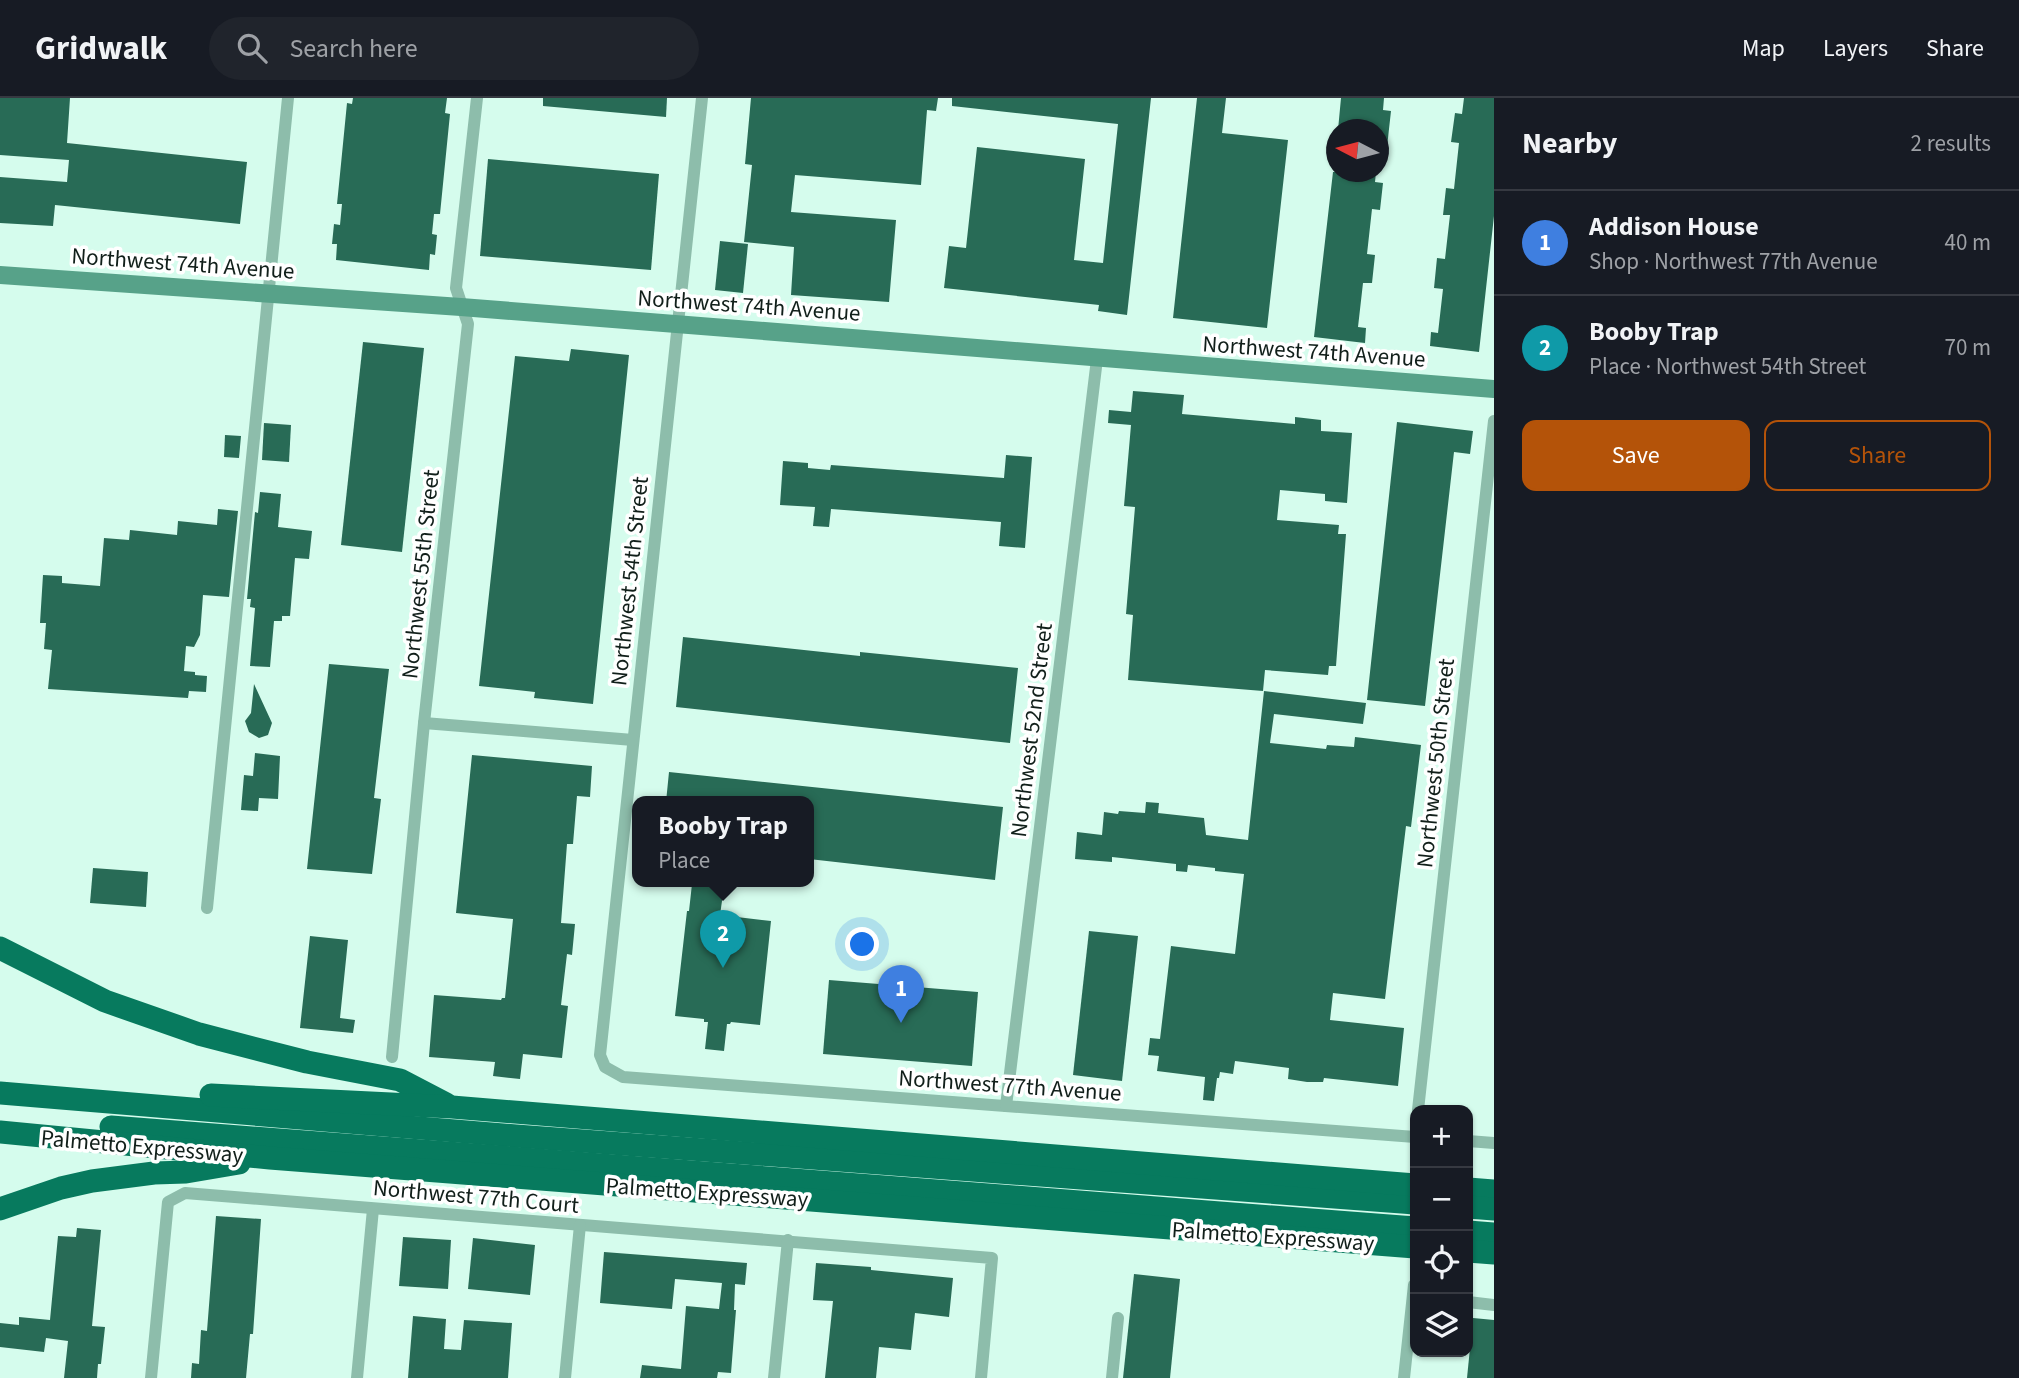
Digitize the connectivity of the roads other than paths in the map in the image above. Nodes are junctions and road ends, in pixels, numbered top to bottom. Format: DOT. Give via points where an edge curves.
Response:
graph roads {
  1 [pos="288,98"];
  2 [pos="477,98"];
  3 [pos="702,98"];
  4 [pos="0,275"];
  5 [pos="268,293"];
  6 [pos="461,307"];
  7 [pos="677,324"];
  8 [pos="1097,359"];
  9 [pos="1494,389"];
  10 [pos="1494,421"];
  11 [pos="424,723"];
  12 [pos="633,740"];
  13 [pos="207,908"];
  14 [pos="0,948"];
  15 [pos="392,1057"];
  16 [pos="605,1067"];
  17 [pos="0,1080"];
  18 [pos="0,1093"];
  19 [pos="1419,1105"];
  20 [pos="1006,1106"];
  21 [pos="452,1107"];
  22 [pos="0,1119"];
  23 [pos="0,1132"];
  24 [pos="1410,1136"];
  25 [pos="1473,1141"];
  26 [pos="1494,1143"];
  27 [pos="270,1158"];
  28 [pos="1410,1185"];
  29 [pos="1473,1189"];
  30 [pos="1494,1191"];
  31 [pos="1410,1203"];
  32 [pos="1473,1207"];
  33 [pos="0,1209"];
  34 [pos="373,1209"];
  35 [pos="1494,1209"];
  36 [pos="580,1225"];
  37 [pos="1410,1228"];
  38 [pos="1473,1232"];
  39 [pos="1494,1234"];
  40 [pos="788,1240"];
  41 [pos="1410,1247"];
  42 [pos="1473,1251"];
  43 [pos="1494,1253"];
  44 [pos="1413,1294"];
  45 [pos="1473,1302"];
  46 [pos="1494,1304"];
  47 [pos="1118,1318"];
  48 [pos="151,1378"];
  49 [pos="357,1378"];
  50 [pos="565,1378"];
  51 [pos="774,1378"];
  52 [pos="981,1378"];
  53 [pos="1112,1378"];
  54 [pos="1404,1378"];
  1 -- 5 [label="street"];
  2 -- 6 [label="street, Northwest 55th Street" via="456,288"];
  3 -- 7 [label="street, Northwest 54th Street"];
  4 -- 5 [label="street, Northwest 74th Avenue"];
  5 -- 6 [label="street, Northwest 74th Avenue"];
  5 -- 13 [label="street"];
  6 -- 7 [label="street, Northwest 74th Avenue"];
  6 -- 11 [label="street, Northwest 55th Street" via="468,324"];
  7 -- 8 [label="street, Northwest 74th Avenue"];
  7 -- 12 [label="street, Northwest 54th Street"];
  8 -- 9 [label="street, Northwest 74th Avenue"];
  8 -- 20 [label="street, Northwest 52nd Street"];
  10 -- 19 [label="street, Northwest 50th Street"];
  11 -- 12 [label="street"];
  11 -- 15 [label="street, Northwest 55th Street"];
  12 -- 16 [label="street, Northwest 54th Street" via="600,1055"];
  14 -- 21 [label="highway" via="105,1001 164,1022 307,1062 400,1080"];
  16 -- 20 [label="street, Northwest 77th Avenue" via="623,1077"];
  17 -- 21 [label="highway"];
  18 -- 31 [label="highway"];
  20 -- 24 [label="street, Northwest 77th Avenue"];
  21 -- 28 [label="highway"];
  22 -- 37 [label="highway"];
  23 -- 27 [label="highway, Palmetto Expressway"];
  25 -- 26 [label="street"];
  27 -- 33 [label="highway" via="92,1181"];
  27 -- 41 [label="highway, Palmetto Expressway"];
  29 -- 30 [label="highway"];
  32 -- 35 [label="highway"];
  34 -- 36 [label="street, Northwest 77th Court"];
  34 -- 48 [label="street, Northwest 77th Court" via="185,1193 168,1202"];
  34 -- 49 [label="street"];
  36 -- 40 [label="street, Northwest 77th Court"];
  36 -- 50 [label="street"];
  38 -- 39 [label="highway"];
  40 -- 51 [label="street"];
  40 -- 52 [label="street, Northwest 77th Court" via="992,1258"];
  42 -- 43 [label="highway"];
  44 -- 54 [label="street"];
  45 -- 46 [label="street"];
  47 -- 53 [label="street"];
}
